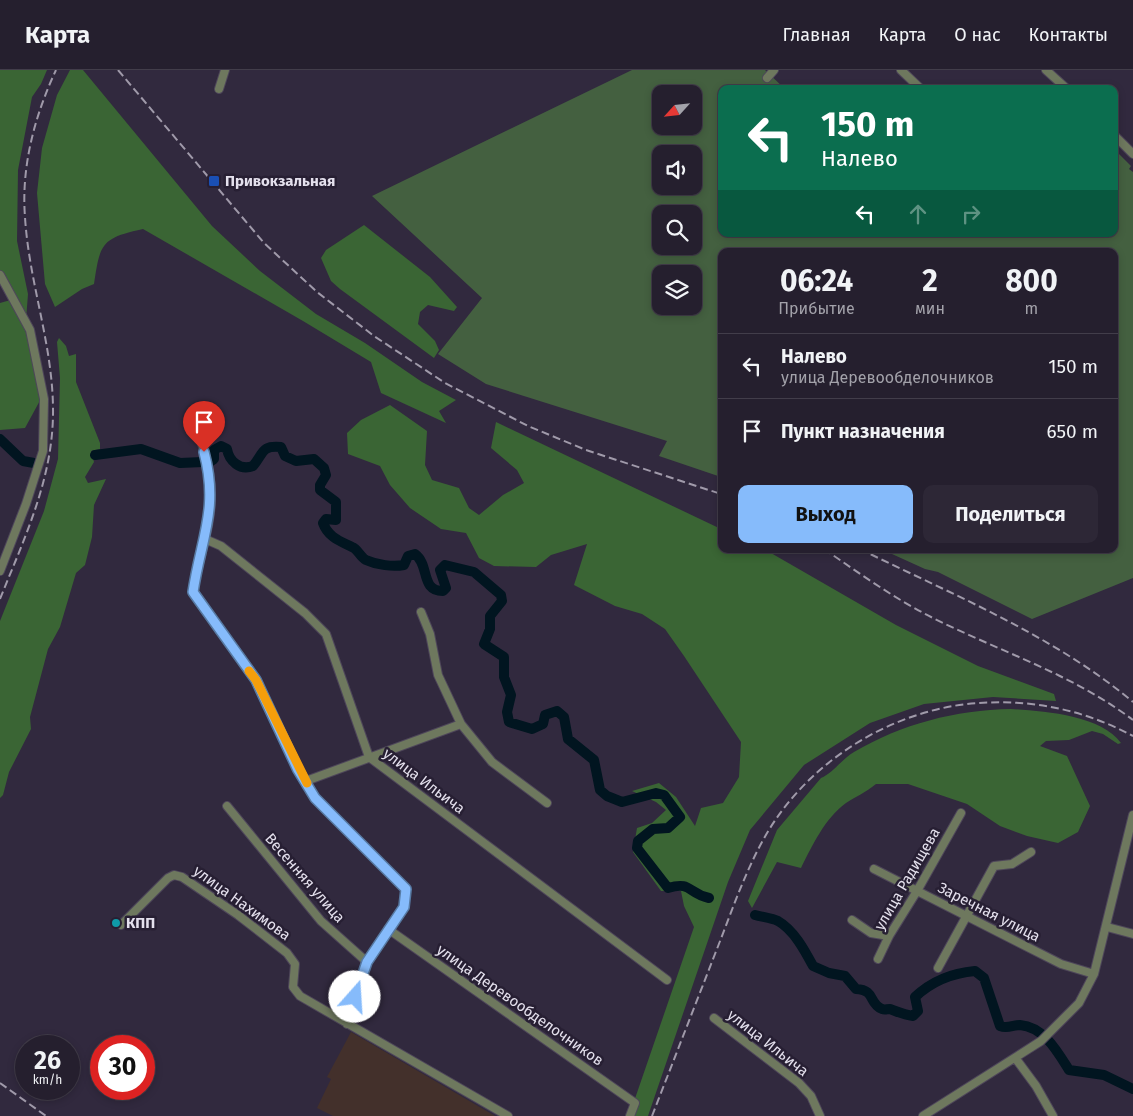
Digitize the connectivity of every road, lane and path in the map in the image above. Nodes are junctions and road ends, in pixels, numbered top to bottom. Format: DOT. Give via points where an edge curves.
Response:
graph roads {
  1 [pos="225,70"];
  2 [pos="774,70"];
  3 [pos="902,70"];
  4 [pos="1046,70"];
  5 [pos="767,78"];
  6 [pos="917,85"];
  7 [pos="1062,85"];
  8 [pos="219,89"];
  9 [pos="1118,139"];
  10 [pos="1133,154"];
  11 [pos="0,275"];
  12 [pos="200,436"];
  13 [pos="205,540"];
  14 [pos="0,570"];
  15 [pos="421,612"];
  16 [pos="461,724"];
  17 [pos="369,757"];
  18 [pos="306,781"];
  19 [pos="547,803"];
  20 [pos="227,806"];
  21 [pos="961,813"];
  22 [pos="1133,815"];
  23 [pos="1031,852"];
  24 [pos="874,869"];
  25 [pos="917,891"];
  26 [pos="966,916"];
  27 [pos="852,920"];
  28 [pos="121,925"];
  29 [pos="1107,927"];
  30 [pos="388,929"];
  31 [pos="1133,934"];
  32 [pos="888,936"];
  33 [pos="878,959"];
  34 [pos="367,962"];
  35 [pos="938,968"];
  36 [pos="1094,974"];
  37 [pos="667,980"];
  38 [pos="714,1018"];
  39 [pos="347,1024"];
  40 [pos="1016,1059"];
  41 [pos="508,1116"];
  42 [pos="630,1116"];
  43 [pos="820,1116"];
  44 [pos="923,1116"];
  45 [pos="1053,1116"];
  1 -- 8 [label="street"];
  2 -- 5 [label="street"];
  3 -- 6 [label="street"];
  4 -- 7 [label="street"];
  9 -- 10 [label="street"];
  11 -- 14 [label="street" via="30,330 44,399 43,451"];
  12 -- 13 [label="street" via="211,494"];
  13 -- 17 [label="street, улица Ильича" via="220,546 305,613 326,634"];
  13 -- 18 [label="street" via="193,592 256,680"];
  15 -- 16 [label="street" via="430,634 438,675"];
  16 -- 17 [label="street"];
  16 -- 19 [label="street" via="492,762"];
  17 -- 18 [label="street"];
  17 -- 37 [label="street, улица Ильича"];
  18 -- 30 [label="street" via="315,798 406,889 404,907"];
  20 -- 34 [label="street, Весенняя улица" via="321,921"];
  21 -- 25 [label="street, улица Радищева"];
  22 -- 29 [label="street"];
  23 -- 26 [label="street" via="1012,864 994,866"];
  24 -- 25 [label="street, Заречная улица"];
  25 -- 26 [label="street, Заречная улица"];
  25 -- 32 [label="street, улица Радищева"];
  26 -- 35 [label="street"];
  26 -- 36 [label="street, Заречная улица" via="1061,964"];
  27 -- 32 [label="street" via="871,933"];
  28 -- 39 [label="street, улица Нахимова" via="168,878 174,875 182,877 288,953 295,964 293,987 297,994"];
  29 -- 31 [label="street"];
  29 -- 36 [label="street"];
  30 -- 34 [label="street"];
  30 -- 42 [label="street, улица Деревообделочников" via="634,1103"];
  32 -- 33 [label="street, улица Радищева"];
  34 -- 39 [label="street"];
  36 -- 40 [label="street" via="1076,1007 1055,1030"];
  38 -- 43 [label="street, улица Ильича" via="800,1083 811,1096"];
  39 -- 41 [label="street, улица Нахимова"];
  40 -- 44 [label="street"];
  40 -- 45 [label="street"];
}
